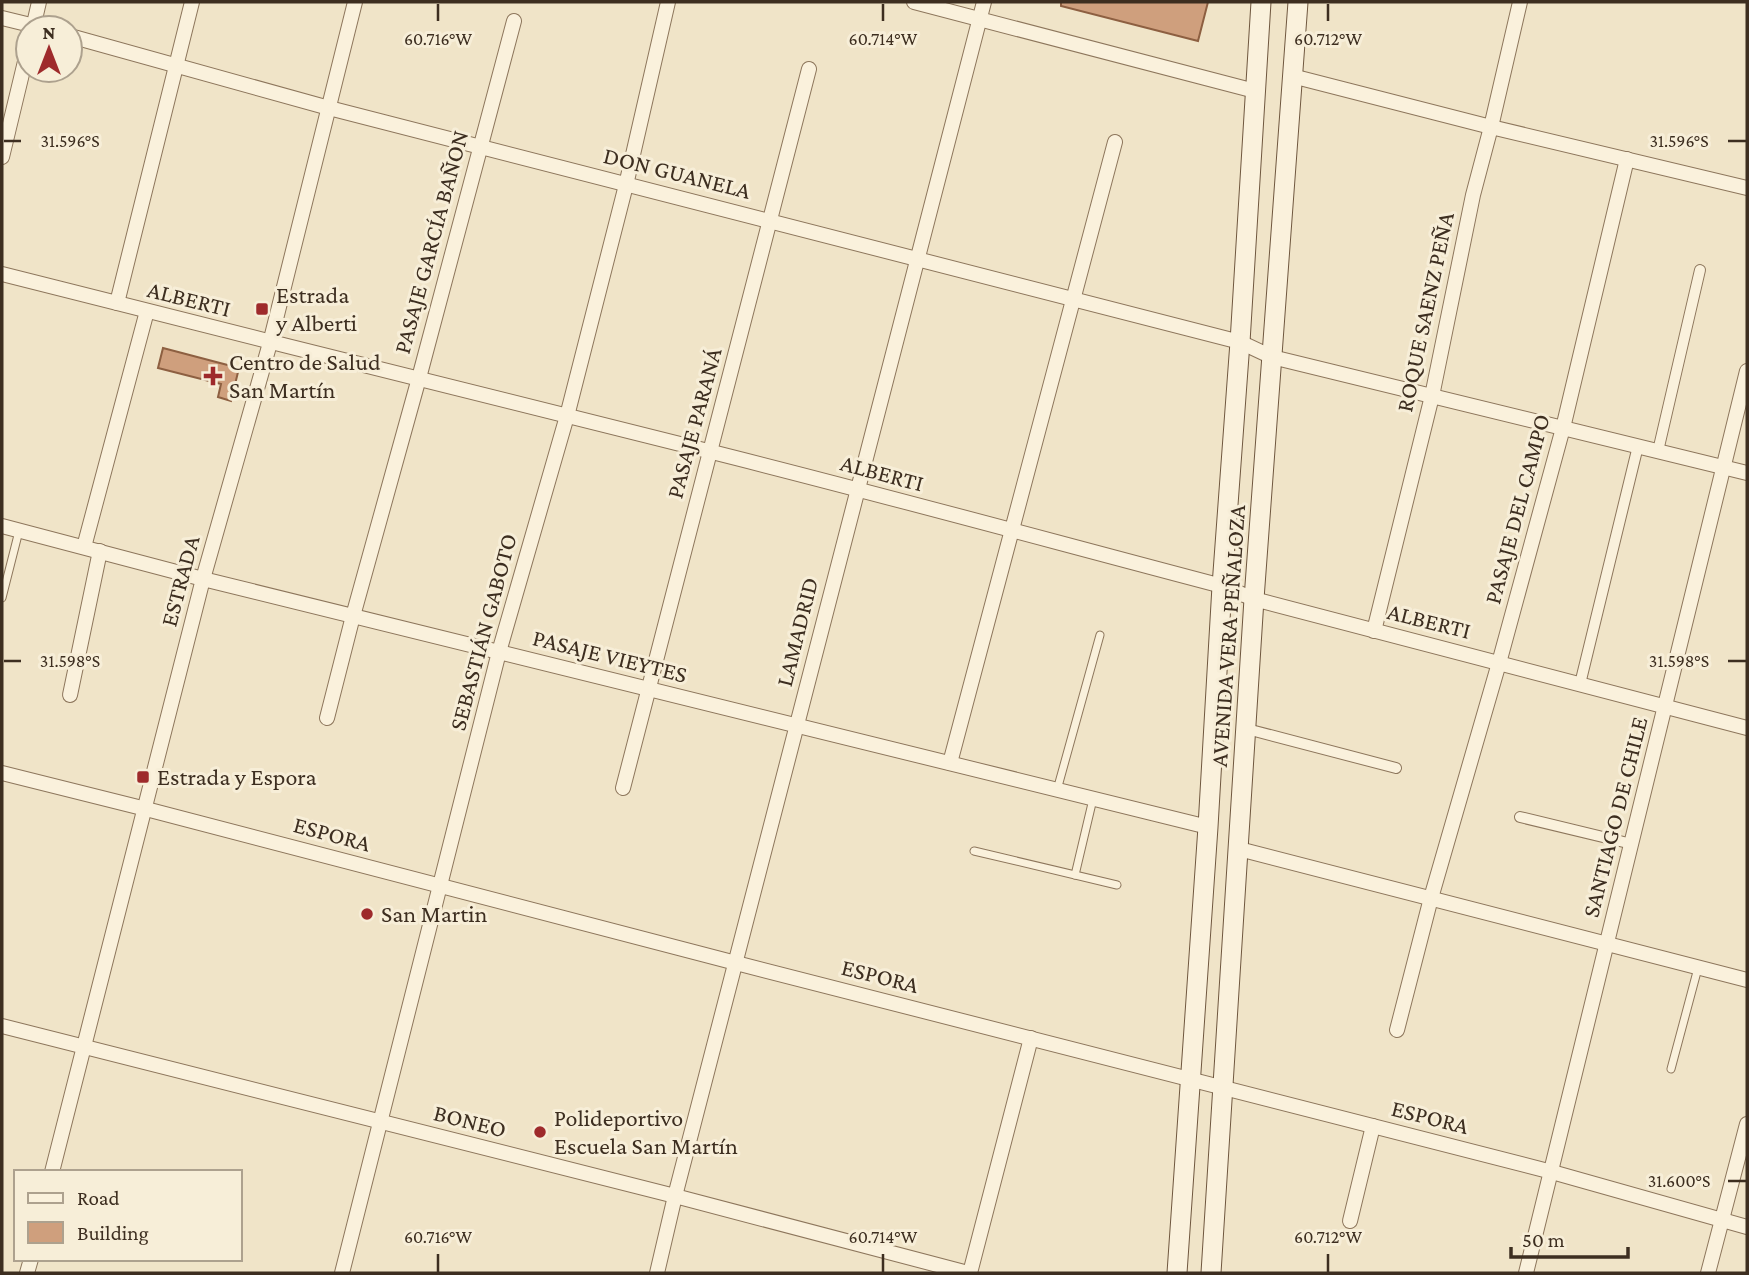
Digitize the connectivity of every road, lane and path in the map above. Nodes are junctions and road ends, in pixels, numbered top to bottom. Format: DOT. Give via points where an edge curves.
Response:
graph roads {
  1 [pos="192,2"];
  2 [pos="355,2"];
  3 [pos="667,2"];
  4 [pos="914,2"];
  5 [pos="984,2"];
  6 [pos="1261,2"];
  7 [pos="1297,2"];
  8 [pos="1520,2"];
  9 [pos="979,19"];
  10 [pos="514,21"];
  11 [pos="84,40"];
  12 [pos="176,65"];
  13 [pos="809,69"];
  14 [pos="1292,76"];
  15 [pos="20,84"];
  16 [pos="1255,90"];
  17 [pos="329,108"];
  18 [pos="1491,127"];
  19 [pos="1115,142"];
  20 [pos="479,146"];
  21 [pos="2,157"];
  22 [pos="1627,159"];
  23 [pos="626,185"];
  24 [pos="1747,188"];
  25 [pos="770,220"];
  26 [pos="917,258"];
  27 [pos="1700,270"];
  28 [pos="2,274"];
  29 [pos="1074,300"];
  30 [pos="117,303"];
  31 [pos="147,311"];
  32 [pos="1240,342"];
  33 [pos="270,343"];
  34 [pos="1272,357"];
  35 [pos="1747,371"];
  36 [pos="419,378"];
  37 [pos="1432,396"];
  38 [pos="566,416"];
  39 [pos="1563,428"];
  40 [pos="1638,446"];
  41 [pos="710,451"];
  42 [pos="1658,451"];
  43 [pos="1724,467"];
  44 [pos="1747,473"];
  45 [pos="857,490"];
  46 [pos="2,526"];
  47 [pos="19,531"];
  48 [pos="1013,531"];
  49 [pos="84,547"];
  50 [pos="100,551"];
  51 [pos="203,579"];
  52 [pos="1222,586"];
  53 [pos="2,598"];
  54 [pos="1254,599"];
  55 [pos="353,616"];
  56 [pos="1374,631"];
  57 [pos="1100,635"];
  58 [pos="499,652"];
  59 [pos="1499,663"];
  60 [pos="1580,684"];
  61 [pos="648,689"];
  62 [pos="70,695"];
  63 [pos="1665,708"];
  64 [pos="327,718"];
  65 [pos="797,725"];
  66 [pos="1747,728"];
  67 [pos="1247,729"];
  68 [pos="950,763"];
  69 [pos="1396,768"];
  70 [pos="2,772"];
  71 [pos="623,788"];
  72 [pos="1057,790"];
  73 [pos="1093,799"];
  74 [pos="146,809"];
  75 [pos="1520,817"];
  76 [pos="1208,827"];
  77 [pos="1632,844"];
  78 [pos="1239,849"];
  79 [pos="974,851"];
  80 [pos="1075,875"];
  81 [pos="1117,885"];
  82 [pos="441,886"];
  83 [pos="1431,898"];
  84 [pos="1607,944"];
  85 [pos="736,963"];
  86 [pos="1698,967"];
  87 [pos="1746,975"];
  88 [pos="2,1026"];
  89 [pos="1397,1030"];
  90 [pos="1031,1038"];
  91 [pos="83,1047"];
  92 [pos="1671,1069"];
  93 [pos="1190,1079"];
  94 [pos="1223,1087"];
  95 [pos="381,1121"];
  96 [pos="1747,1124"];
  97 [pos="1373,1126"];
  98 [pos="52,1170"];
  99 [pos="1552,1172"];
  100 [pos="675,1196"];
  101 [pos="1723,1220"];
  102 [pos="1350,1221"];
  103 [pos="1747,1227"];
  104 [pos="342,1273"];
  105 [pos="657,1273"];
  106 [pos="969,1273"];
  107 [pos="1177,1273"];
  108 [pos="1211,1273"];
  109 [pos="1526,1273"];
  110 [pos="1708,1273"];
  1 -- 12 [label="street"];
  2 -- 17 [label="street, ESTRADA"];
  3 -- 23 [label="street, SEBASTIÁN GABOTO"];
  4 -- 9 [label="street"];
  5 -- 9 [label="street, LAMADRID"];
  6 -- 16 [label="main road, AVENIDA VERA PEÑALOZA"];
  7 -- 14 [label="main road, AVENIDA VERA PEÑALOZA"];
  8 -- 18 [label="street, ROQUE SAENZ PEÑA"];
  9 -- 16 [label="street"];
  9 -- 26 [label="street, LAMADRID"];
  10 -- 20 [label="street, PASAJE GARCÍA BAÑON"];
  11 -- 12 [label="street, DON GUANELA"];
  12 -- 17 [label="street, DON GUANELA"];
  12 -- 30 [label="street"];
  13 -- 25 [label="street, PASAJE PARANÁ"];
  14 -- 18 [label="street"];
  14 -- 34 [label="main road, AVENIDA VERA PEÑALOZA"];
  15 -- 21 [label="street"];
  16 -- 32 [label="main road, AVENIDA VERA PEÑALOZA"];
  17 -- 20 [label="street, DON GUANELA"];
  17 -- 33 [label="street, ESTRADA"];
  18 -- 22 [label="street"];
  18 -- 37 [label="street, ROQUE SAENZ PEÑA"];
  19 -- 29 [label="street"];
  20 -- 23 [label="street, DON GUANELA"];
  20 -- 36 [label="street, PASAJE GARCÍA BAÑON"];
  22 -- 24 [label="street"];
  22 -- 39 [label="street, PASAJE DEL CAMPO"];
  23 -- 25 [label="street, DON GUANELA"];
  23 -- 38 [label="street, SEBASTIÁN GABOTO"];
  25 -- 26 [label="street, DON GUANELA"];
  25 -- 41 [label="street, PASAJE PARANÁ"];
  26 -- 29 [label="street, DON GUANELA"];
  26 -- 45 [label="street, LAMADRID"];
  27 -- 42 [label="street"];
  28 -- 30 [label="street, ALBERTI"];
  29 -- 32 [label="street, DON GUANELA"];
  29 -- 48 [label="street"];
  30 -- 31 [label="street, ALBERTI"];
  31 -- 33 [label="street, ALBERTI"];
  31 -- 49 [label="street"];
  32 -- 34 [label="street, DON GUANELA"];
  32 -- 52 [label="main road, AVENIDA VERA PEÑALOZA"];
  33 -- 36 [label="street, ALBERTI"];
  33 -- 51 [label="street, ESTRADA"];
  34 -- 37 [label="street, DON GUANELA"];
  34 -- 54 [label="main road, AVENIDA VERA PEÑALOZA"];
  35 -- 43 [label="street, SANTIAGO DE CHILE"];
  36 -- 38 [label="street, ALBERTI"];
  36 -- 55 [label="street, PASAJE GARCÍA BAÑON"];
  37 -- 39 [label="street, DON GUANELA"];
  37 -- 56 [label="street, ROQUE SAENZ PEÑA"];
  38 -- 41 [label="street, ALBERTI"];
  38 -- 58 [label="street, SEBASTIÁN GABOTO"];
  39 -- 40 [label="street, DON GUANELA"];
  39 -- 59 [label="street, PASAJE DEL CAMPO"];
  40 -- 42 [label="street, DON GUANELA"];
  40 -- 60 [label="street"];
  41 -- 45 [label="street, ALBERTI"];
  41 -- 61 [label="street, PASAJE PARANÁ"];
  42 -- 43 [label="street, DON GUANELA"];
  43 -- 44 [label="street, DON GUANELA"];
  43 -- 63 [label="street, SANTIAGO DE CHILE"];
  45 -- 48 [label="street, ALBERTI"];
  45 -- 65 [label="street, LAMADRID"];
  46 -- 47 [label="street, PASAJE VIEYTES"];
  47 -- 49 [label="street, PASAJE VIEYTES"];
  47 -- 53 [label="lane"];
  48 -- 52 [label="street, ALBERTI"];
  48 -- 68 [label="street"];
  49 -- 50 [label="street, PASAJE VIEYTES"];
  50 -- 51 [label="street, PASAJE VIEYTES"];
  50 -- 62 [label="street"];
  51 -- 55 [label="street, PASAJE VIEYTES"];
  51 -- 74 [label="street, ESTRADA"];
  52 -- 54 [label="street, ALBERTI"];
  52 -- 76 [label="main road, AVENIDA VERA PEÑALOZA"];
  54 -- 56 [label="street, ALBERTI"];
  54 -- 67 [label="main road, AVENIDA VERA PEÑALOZA"];
  55 -- 58 [label="street, PASAJE VIEYTES"];
  55 -- 64 [label="street, PASAJE GARCÍA BAÑON"];
  56 -- 59 [label="street, ALBERTI"];
  57 -- 72 [label="lane"];
  58 -- 61 [label="street, PASAJE VIEYTES"];
  58 -- 82 [label="street, SEBASTIÁN GABOTO"];
  59 -- 60 [label="street, ALBERTI"];
  59 -- 83 [label="street, PASAJE DEL CAMPO"];
  60 -- 63 [label="street, ALBERTI"];
  61 -- 65 [label="street, PASAJE VIEYTES"];
  61 -- 71 [label="street, PASAJE PARANÁ"];
  63 -- 66 [label="street, ALBERTI"];
  63 -- 77 [label="street, SANTIAGO DE CHILE"];
  65 -- 68 [label="street, PASAJE VIEYTES"];
  65 -- 85 [label="street, LAMADRID"];
  67 -- 69 [label="street"];
  67 -- 78 [label="main road, AVENIDA VERA PEÑALOZA"];
  68 -- 72 [label="street, PASAJE VIEYTES"];
  70 -- 74 [label="street, ESPORA"];
  72 -- 73 [label="street, PASAJE VIEYTES"];
  73 -- 76 [label="street, PASAJE VIEYTES"];
  73 -- 80 [label="lane"];
  74 -- 82 [label="street, ESPORA"];
  74 -- 91 [label="street, ESTRADA"];
  75 -- 77 [label="street"];
  76 -- 93 [label="main road, AVENIDA VERA PEÑALOZA"];
  77 -- 84 [label="street, SANTIAGO DE CHILE"];
  78 -- 83 [label="street"];
  78 -- 94 [label="main road, AVENIDA VERA PEÑALOZA"];
  79 -- 80 [label="lane"];
  80 -- 81 [label="lane"];
  82 -- 85 [label="street, ESPORA"];
  82 -- 95 [label="street, SEBASTIÁN GABOTO"];
  83 -- 84 [label="street"];
  83 -- 89 [label="street, PASAJE DEL CAMPO"];
  84 -- 86 [label="street"];
  84 -- 99 [label="street, SANTIAGO DE CHILE"];
  85 -- 90 [label="street, ESPORA"];
  85 -- 100 [label="street, LAMADRID"];
  86 -- 87 [label="street"];
  86 -- 92 [label="lane"];
  88 -- 91 [label="street, BONEO"];
  90 -- 93 [label="street, ESPORA"];
  90 -- 106 [label="street"];
  91 -- 95 [label="street, BONEO"];
  91 -- 98 [label="street, ESTRADA"];
  93 -- 94 [label="street, ESPORA"];
  93 -- 107 [label="main road, AVENIDA VERA PEÑALOZA"];
  94 -- 97 [label="street, ESPORA"];
  94 -- 108 [label="main road, AVENIDA VERA PEÑALOZA"];
  95 -- 100 [label="street, BONEO"];
  95 -- 104 [label="street, SEBASTIÁN GABOTO"];
  96 -- 101 [label="street"];
  97 -- 99 [label="street, ESPORA"];
  97 -- 102 [label="street"];
  99 -- 101 [label="street, ESPORA"];
  99 -- 109 [label="street, SANTIAGO DE CHILE"];
  100 -- 105 [label="street, LAMADRID"];
  100 -- 106 [label="street, BONEO"];
  101 -- 103 [label="street, ESPORA"];
  101 -- 110 [label="street"];
}
